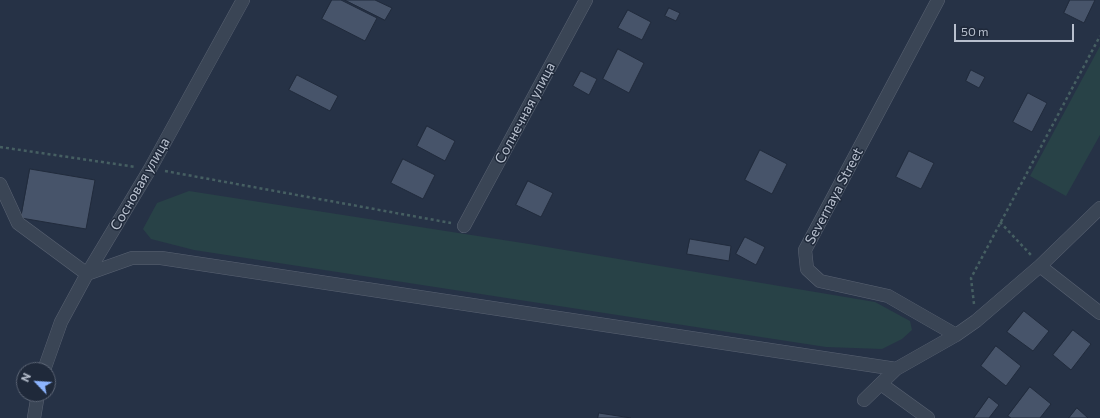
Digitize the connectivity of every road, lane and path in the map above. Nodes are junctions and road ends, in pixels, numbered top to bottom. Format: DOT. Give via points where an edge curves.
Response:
graph roads {
  1 [pos="243,0"];
  2 [pos="586,0"];
  3 [pos="938,0"];
  4 [pos="1100,36"];
  5 [pos="0,147"];
  6 [pos="150,168"];
  7 [pos="0,184"];
  8 [pos="1100,208"];
  9 [pos="1000,222"];
  10 [pos="464,226"];
  11 [pos="1040,266"];
  12 [pos="87,274"];
  13 [pos="1100,313"];
  14 [pos="976,321"];
  15 [pos="956,335"];
  16 [pos="47,362"];
  17 [pos="896,369"];
  18 [pos="881,384"];
  19 [pos="864,400"];
  20 [pos="37,402"];
  21 [pos="34,418"];
  22 [pos="928,418"];
  1 -- 6 [label="street, Сосновая улица"];
  2 -- 10 [label="street, Солнечная улица"];
  3 -- 15 [label="street, Severnaya Street" via="805,250 807,269 820,281 888,296"];
  4 -- 9 [label="path"];
  5 -- 6 [label="path"];
  6 -- 10 [label="path"];
  6 -- 12 [label="street, Сосновая улица"];
  7 -- 12 [label="street" via="18,223"];
  8 -- 11 [label="street"];
  9 -- 11 [label="path"];
  9 -- 14 [label="path" via="971,278"];
  11 -- 13 [label="street"];
  11 -- 14 [label="street"];
  12 -- 16 [label="street, Сосновая улица" via="61,322"];
  12 -- 17 [label="street" via="132,258 161,258"];
  14 -- 15 [label="street"];
  15 -- 17 [label="street"];
  17 -- 18 [label="street"];
  18 -- 19 [label="street"];
  18 -- 22 [label="street"];
  20 -- 21 [label="street"];
}
